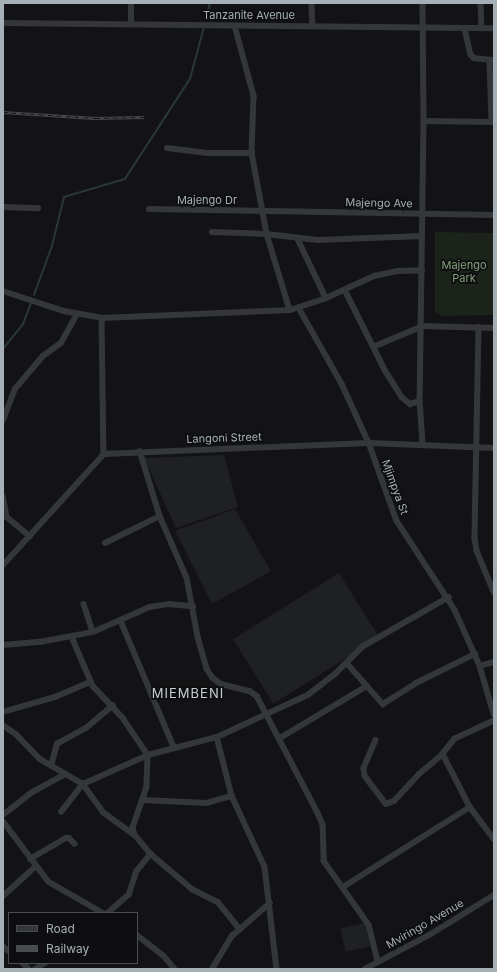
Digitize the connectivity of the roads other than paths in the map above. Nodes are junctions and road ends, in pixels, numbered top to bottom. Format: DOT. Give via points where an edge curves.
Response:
graph roads {
  1 [pos="131,3"];
  2 [pos="312,3"];
  3 [pos="423,3"];
  4 [pos="481,3"];
  5 [pos="3,23"];
  6 [pos="131,24"];
  7 [pos="235,26"];
  8 [pos="313,26"];
  9 [pos="424,27"];
  10 [pos="482,28"];
  11 [pos="494,28"];
  12 [pos="465,29"];
  13 [pos="492,60"];
  14 [pos="493,90"];
  15 [pos="424,121"];
  16 [pos="493,122"];
  17 [pos="167,148"];
  18 [pos="252,153"];
  19 [pos="3,208"];
  20 [pos="38,208"];
  21 [pos="149,210"];
  22 [pos="264,210"];
  23 [pos="423,214"];
  24 [pos="494,215"];
  25 [pos="212,232"];
  26 [pos="267,234"];
  27 [pos="422,236"];
  28 [pos="298,239"];
  29 [pos="422,270"];
  30 [pos="345,290"];
  31 [pos="3,291"];
  32 [pos="326,298"];
  33 [pos="299,308"];
  34 [pos="290,310"];
  35 [pos="77,314"];
  36 [pos="102,318"];
  37 [pos="423,326"];
  38 [pos="479,327"];
  39 [pos="494,328"];
  40 [pos="373,347"];
  41 [pos="420,401"];
  42 [pos="3,420"];
  43 [pos="369,443"];
  44 [pos="423,444"];
  45 [pos="477,447"];
  46 [pos="494,448"];
  47 [pos="140,451"];
  48 [pos="104,454"];
  49 [pos="3,496"];
  50 [pos="160,516"];
  51 [pos="30,536"];
  52 [pos="104,543"];
  53 [pos="3,565"];
  54 [pos="494,592"];
  55 [pos="449,598"];
  56 [pos="84,604"];
  57 [pos="193,606"];
  58 [pos="121,621"];
  59 [pos="93,632"];
  60 [pos="72,637"];
  61 [pos="3,645"];
  62 [pos="475,654"];
  63 [pos="494,662"];
  64 [pos="347,663"];
  65 [pos="480,666"];
  66 [pos="91,682"];
  67 [pos="367,686"];
  68 [pos="113,705"];
  69 [pos="3,712"];
  70 [pos="494,714"];
  71 [pos="268,715"];
  72 [pos="494,721"];
  73 [pos="3,725"];
  74 [pos="217,737"];
  75 [pos="280,738"];
  76 [pos="376,740"];
  77 [pos="174,747"];
  78 [pos="443,754"];
  79 [pos="148,755"];
  80 [pos="51,766"];
  81 [pos="65,774"];
  82 [pos="83,784"];
  83 [pos="232,796"];
  84 [pos="143,800"];
  85 [pos="470,807"];
  86 [pos="61,812"];
  87 [pos="3,815"];
  88 [pos="3,821"];
  89 [pos="135,835"];
  90 [pos="494,839"];
  91 [pos="75,844"];
  92 [pos="151,854"];
  93 [pos="30,859"];
  94 [pos="35,867"];
  95 [pos="343,887"];
  96 [pos="494,895"];
  97 [pos="3,896"];
  98 [pos="270,903"];
  99 [pos="102,912"];
  100 [pos="109,912"];
  101 [pos="240,929"];
  102 [pos="138,936"];
  103 [pos="378,962"];
  104 [pos="44,964"];
  105 [pos="368,968"];
  106 [pos="35,969"];
  107 [pos="174,969"];
  108 [pos="212,969"];
  109 [pos="276,969"];
  1 -- 6 [label="street"];
  2 -- 8 [label="street"];
  3 -- 9 [label="street"];
  4 -- 10 [label="street"];
  5 -- 6 [label="street, Tanzanite Avenue"];
  6 -- 7 [label="street, Tanzanite Avenue"];
  7 -- 8 [label="street, Tanzanite Avenue"];
  7 -- 18 [label="street" via="254,96"];
  8 -- 9 [label="street, Tanzanite Avenue"];
  9 -- 12 [label="street, Tanzanite Avenue"];
  9 -- 15 [label="street"];
  10 -- 11 [label="street, Tanzanite Avenue"];
  10 -- 12 [label="street, Tanzanite Avenue"];
  12 -- 13 [label="street" via="474,58"];
  13 -- 14 [label="street"];
  14 -- 16 [label="street"];
  15 -- 16 [label="street"];
  15 -- 23 [label="street"];
  17 -- 18 [label="street" via="216,154"];
  18 -- 22 [label="street"];
  19 -- 20 [label="street"];
  21 -- 22 [label="street, Majengo Dr"];
  22 -- 23 [label="street, Majengo Ave"];
  22 -- 26 [label="street"];
  23 -- 24 [label="street, Majengo Ave"];
  23 -- 27 [label="street"];
  25 -- 26 [label="street"];
  26 -- 28 [label="street"];
  26 -- 34 [label="street"];
  27 -- 28 [label="street"];
  27 -- 29 [label="street"];
  28 -- 32 [label="street"];
  29 -- 30 [label="street" via="398,270 374,276"];
  29 -- 37 [label="street"];
  30 -- 32 [label="street"];
  30 -- 40 [label="street"];
  31 -- 35 [label="street"];
  32 -- 33 [label="street"];
  33 -- 34 [label="street"];
  33 -- 43 [label="street, Mjimpya St" via="337,373"];
  34 -- 36 [label="street"];
  35 -- 36 [label="street"];
  35 -- 42 [label="street" via="61,343 44,356 15,389"];
  36 -- 48 [label="street"];
  37 -- 38 [label="street"];
  37 -- 40 [label="street"];
  37 -- 41 [label="street"];
  38 -- 39 [label="street"];
  38 -- 45 [label="street"];
  40 -- 41 [label="street" via="402,396 410,404"];
  41 -- 44 [label="street"];
  43 -- 44 [label="street, Langoni Street"];
  43 -- 47 [label="street, Langoni Street"];
  43 -- 55 [label="street, Mjimpya St" via="397,521"];
  44 -- 45 [label="street, Langoni Street"];
  45 -- 46 [label="street, Langoni Street"];
  45 -- 54 [label="street" via="475,538 477,551"];
  47 -- 48 [label="street, Langoni Street"];
  47 -- 50 [label="street"];
  48 -- 51 [label="street"];
  49 -- 51 [label="street" via="7,517"];
  50 -- 52 [label="street"];
  50 -- 57 [label="street" via="187,578"];
  51 -- 53 [label="street"];
  55 -- 62 [label="street, Mjimpya St"];
  55 -- 64 [label="street" via="368,644"];
  56 -- 59 [label="street"];
  57 -- 58 [label="street" via="168,604 150,607"];
  57 -- 71 [label="street" via="202,652 213,678 221,684 257,696"];
  58 -- 59 [label="street"];
  58 -- 77 [label="street"];
  59 -- 60 [label="street"];
  60 -- 61 [label="street"];
  60 -- 66 [label="street"];
  62 -- 65 [label="street, Mjimpya St"];
  62 -- 67 [label="street" via="416,683 383,704"];
  63 -- 65 [label="street"];
  64 -- 67 [label="street"];
  64 -- 71 [label="street" via="308,695"];
  65 -- 70 [label="street, Mjimpya St"];
  66 -- 68 [label="street"];
  66 -- 69 [label="street" via="55,697"];
  67 -- 75 [label="street"];
  68 -- 79 [label="street"];
  68 -- 80 [label="street" via="86,728 58,744"];
  71 -- 74 [label="street"];
  71 -- 75 [label="street"];
  72 -- 78 [label="street" via="455,739"];
  73 -- 80 [label="street"];
  74 -- 77 [label="street"];
  74 -- 83 [label="street"];
  75 -- 95 [label="street" via="323,825 324,861"];
  76 -- 78 [label="street" via="364,768 365,776 386,804 394,801 418,774"];
  77 -- 79 [label="street"];
  78 -- 85 [label="street"];
  79 -- 82 [label="street"];
  79 -- 84 [label="street" via="147,786"];
  80 -- 81 [label="street"];
  81 -- 82 [label="street"];
  81 -- 87 [label="street" via="31,793"];
  82 -- 86 [label="street"];
  82 -- 89 [label="street" via="103,812"];
  83 -- 84 [label="street" via="207,803"];
  83 -- 98 [label="street" via="263,862"];
  84 -- 89 [label="street" via="133,822"];
  85 -- 90 [label="street"];
  85 -- 95 [label="street"];
  88 -- 93 [label="street"];
  89 -- 92 [label="street"];
  91 -- 93 [label="street" via="73,840 66,838"];
  92 -- 100 [label="street" via="137,871 129,894"];
  92 -- 101 [label="street" via="192,889 218,902"];
  93 -- 94 [label="street"];
  94 -- 97 [label="street"];
  94 -- 99 [label="street" via="59,890"];
  95 -- 103 [label="street" via="369,925"];
  96 -- 103 [label="street, Mviringo Avenue" via="431,934"];
  98 -- 101 [label="street"];
  98 -- 109 [label="street"];
  101 -- 108 [label="street" via="222,948"];
  102 -- 107 [label="street" via="164,956"];
  103 -- 105 [label="street, Mviringo Avenue"];
  104 -- 106 [label="street"];
}
